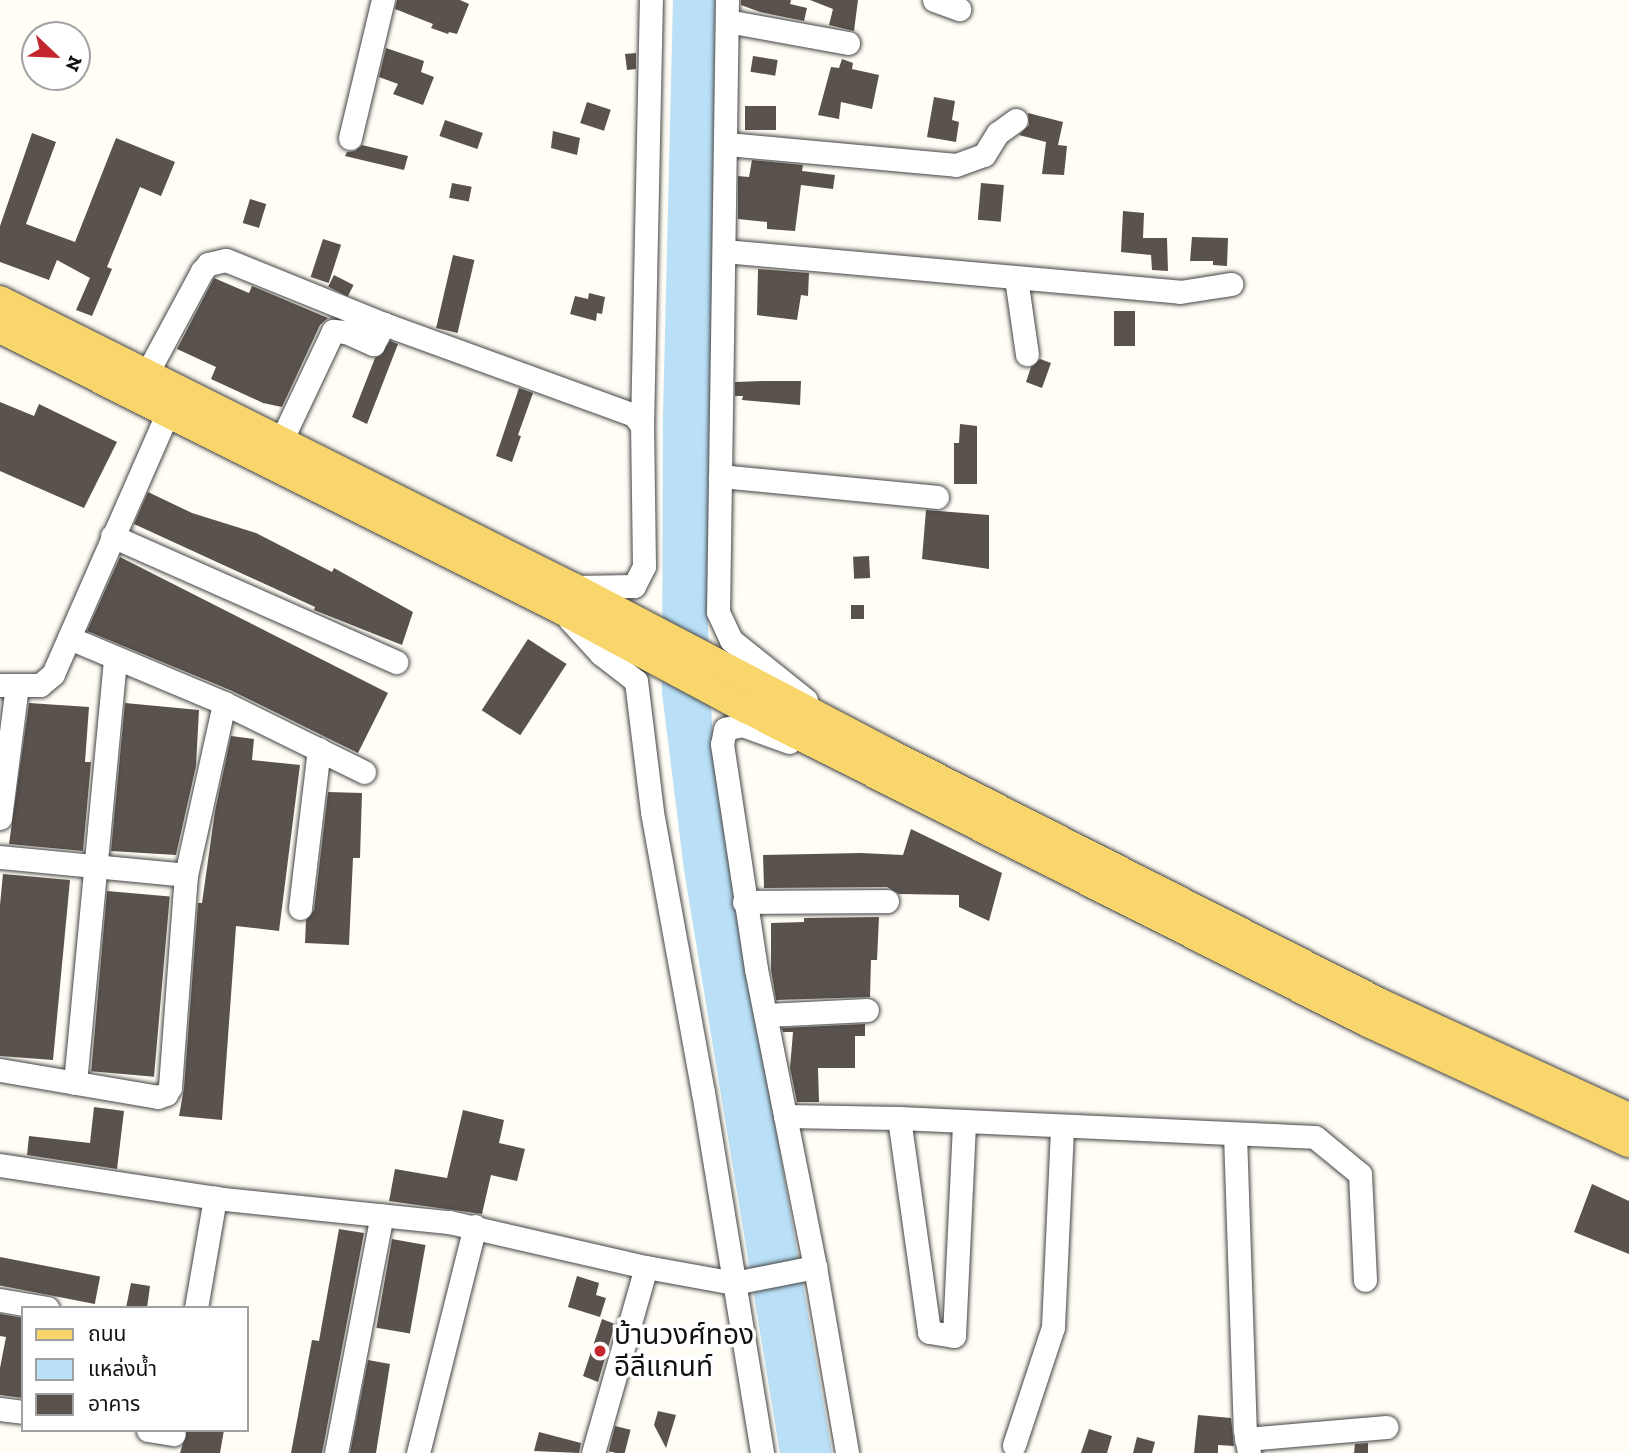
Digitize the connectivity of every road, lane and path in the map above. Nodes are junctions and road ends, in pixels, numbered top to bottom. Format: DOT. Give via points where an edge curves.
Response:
graph roads {
  1 [pos="383,0"];
  2 [pos="651,0"];
  3 [pos="934,0"];
  4 [pos="959,9"];
  5 [pos="727,11"];
  6 [pos="848,43"];
  7 [pos="1016,121"];
  8 [pos="350,138"];
  9 [pos="727,144"];
  10 [pos="724,251"];
  11 [pos="1016,278"];
  12 [pos="1231,284"];
  13 [pos="0,300"];
  14 [pos="384,324"];
  15 [pos="0,329"];
  16 [pos="1027,354"];
  17 [pos="146,375"];
  18 [pos="167,414"];
  19 [pos="642,426"];
  20 [pos="281,441"];
  21 [pos="720,476"];
  22 [pos="937,497"];
  23 [pos="112,536"];
  24 [pos="567,598"];
  25 [pos="69,638"];
  26 [pos="115,659"];
  27 [pos="396,662"];
  28 [pos="8,685"];
  29 [pos="752,697"];
  30 [pos="224,703"];
  31 [pos="841,728"];
  32 [pos="319,749"];
  33 [pos="364,772"];
  34 [pos="881,775"];
  35 [pos="0,818"];
  36 [pos="0,857"];
  37 [pos="95,867"];
  38 [pos="186,875"];
  39 [pos="887,901"];
  40 [pos="744,902"];
  41 [pos="300,908"];
  42 [pos="867,1010"];
  43 [pos="766,1015"];
  44 [pos="0,1070"];
  45 [pos="75,1083"];
  46 [pos="785,1116"];
  47 [pos="1629,1117"];
  48 [pos="899,1118"];
  49 [pos="964,1121"];
  50 [pos="1062,1126"];
  51 [pos="1235,1134"];
  52 [pos="1629,1143"];
  53 [pos="0,1165"];
  54 [pos="215,1198"];
  55 [pos="382,1215"];
  56 [pos="475,1226"];
  57 [pos="646,1267"];
  58 [pos="815,1267"];
  59 [pos="1365,1279"];
  60 [pos="734,1283"];
  61 [pos="0,1300"];
  62 [pos="35,1306"];
  63 [pos="196,1306"];
  64 [pos="0,1409"];
  65 [pos="21,1412"];
  66 [pos="1386,1427"];
  67 [pos="154,1432"];
  68 [pos="173,1439"];
  69 [pos="1014,1445"];
  70 [pos="1247,1446"];
  71 [pos="336,1453"];
  72 [pos="418,1453"];
  73 [pos="593,1453"];
  74 [pos="762,1453"];
  75 [pos="847,1453"];
  1 -- 8 [label="street"];
  2 -- 19 [label="street"];
  3 -- 4 [label="street"];
  5 -- 6 [label="street"];
  5 -- 9 [label="street"];
  7 -- 9 [label="street" via="998,133 984,155 956,165"];
  9 -- 10 [label="street"];
  10 -- 11 [label="street"];
  10 -- 21 [label="street"];
  11 -- 12 [label="street" via="1180,292"];
  11 -- 16 [label="street"];
  13 -- 17 [label="main road"];
  14 -- 17 [label="street" via="217,260 202,271"];
  14 -- 19 [label="street" via="634,415"];
  14 -- 20 [label="street" via="373,344 333,331"];
  15 -- 18 [label="main road"];
  17 -- 20 [label="main road"];
  18 -- 23 [label="street"];
  18 -- 24 [label="main road"];
  19 -- 24 [label="street" via="644,566 634,586"];
  20 -- 24 [label="main road"];
  21 -- 22 [label="street"];
  21 -- 31 [label="street" via="718,612 731,640"];
  23 -- 25 [label="street"];
  23 -- 27 [label="street"];
  24 -- 29 [label="main road"];
  24 -- 60 [label="street" via="601,653 636,681 652,813"];
  25 -- 26 [label="street"];
  25 -- 28 [label="street" via="53,674 40,685"];
  26 -- 30 [label="street"];
  26 -- 37 [label="street"];
  28 -- 35 [label="street"];
  29 -- 31 [label="main road"];
  29 -- 34 [label="main road"];
  30 -- 32 [label="street"];
  30 -- 38 [label="street"];
  31 -- 47 [label="main road" via="1381,1003"];
  32 -- 33 [label="street"];
  32 -- 41 [label="street"];
  34 -- 40 [label="street" via="742,726 724,729 722,744"];
  34 -- 52 [label="main road" via="1370,1024"];
  36 -- 37 [label="street"];
  37 -- 38 [label="street"];
  37 -- 45 [label="street"];
  38 -- 45 [label="street" via="170,1087 158,1097"];
  39 -- 40 [label="street"];
  40 -- 43 [label="street"];
  42 -- 43 [label="street"];
  43 -- 46 [label="street"];
  44 -- 45 [label="street"];
  46 -- 48 [label="street"];
  46 -- 58 [label="street"];
  48 -- 49 [label="street"];
  48 -- 49 [label="street" via="929,1332 954,1336"];
  49 -- 50 [label="street"];
  50 -- 51 [label="street"];
  50 -- 69 [label="street" via="1053,1327"];
  51 -- 59 [label="street" via="1315,1138 1360,1174"];
  51 -- 70 [label="street"];
  53 -- 54 [label="street"];
  54 -- 55 [label="street"];
  54 -- 63 [label="street"];
  55 -- 56 [label="street"];
  55 -- 71 [label="street"];
  56 -- 57 [label="street"];
  56 -- 72 [label="street"];
  57 -- 60 [label="street"];
  57 -- 73 [label="street"];
  58 -- 60 [label="street"];
  58 -- 75 [label="street"];
  60 -- 74 [label="street"];
  61 -- 62 [label="street"];
  64 -- 65 [label="street"];
  66 -- 70 [label="street"];
  67 -- 68 [label="street"];
}
